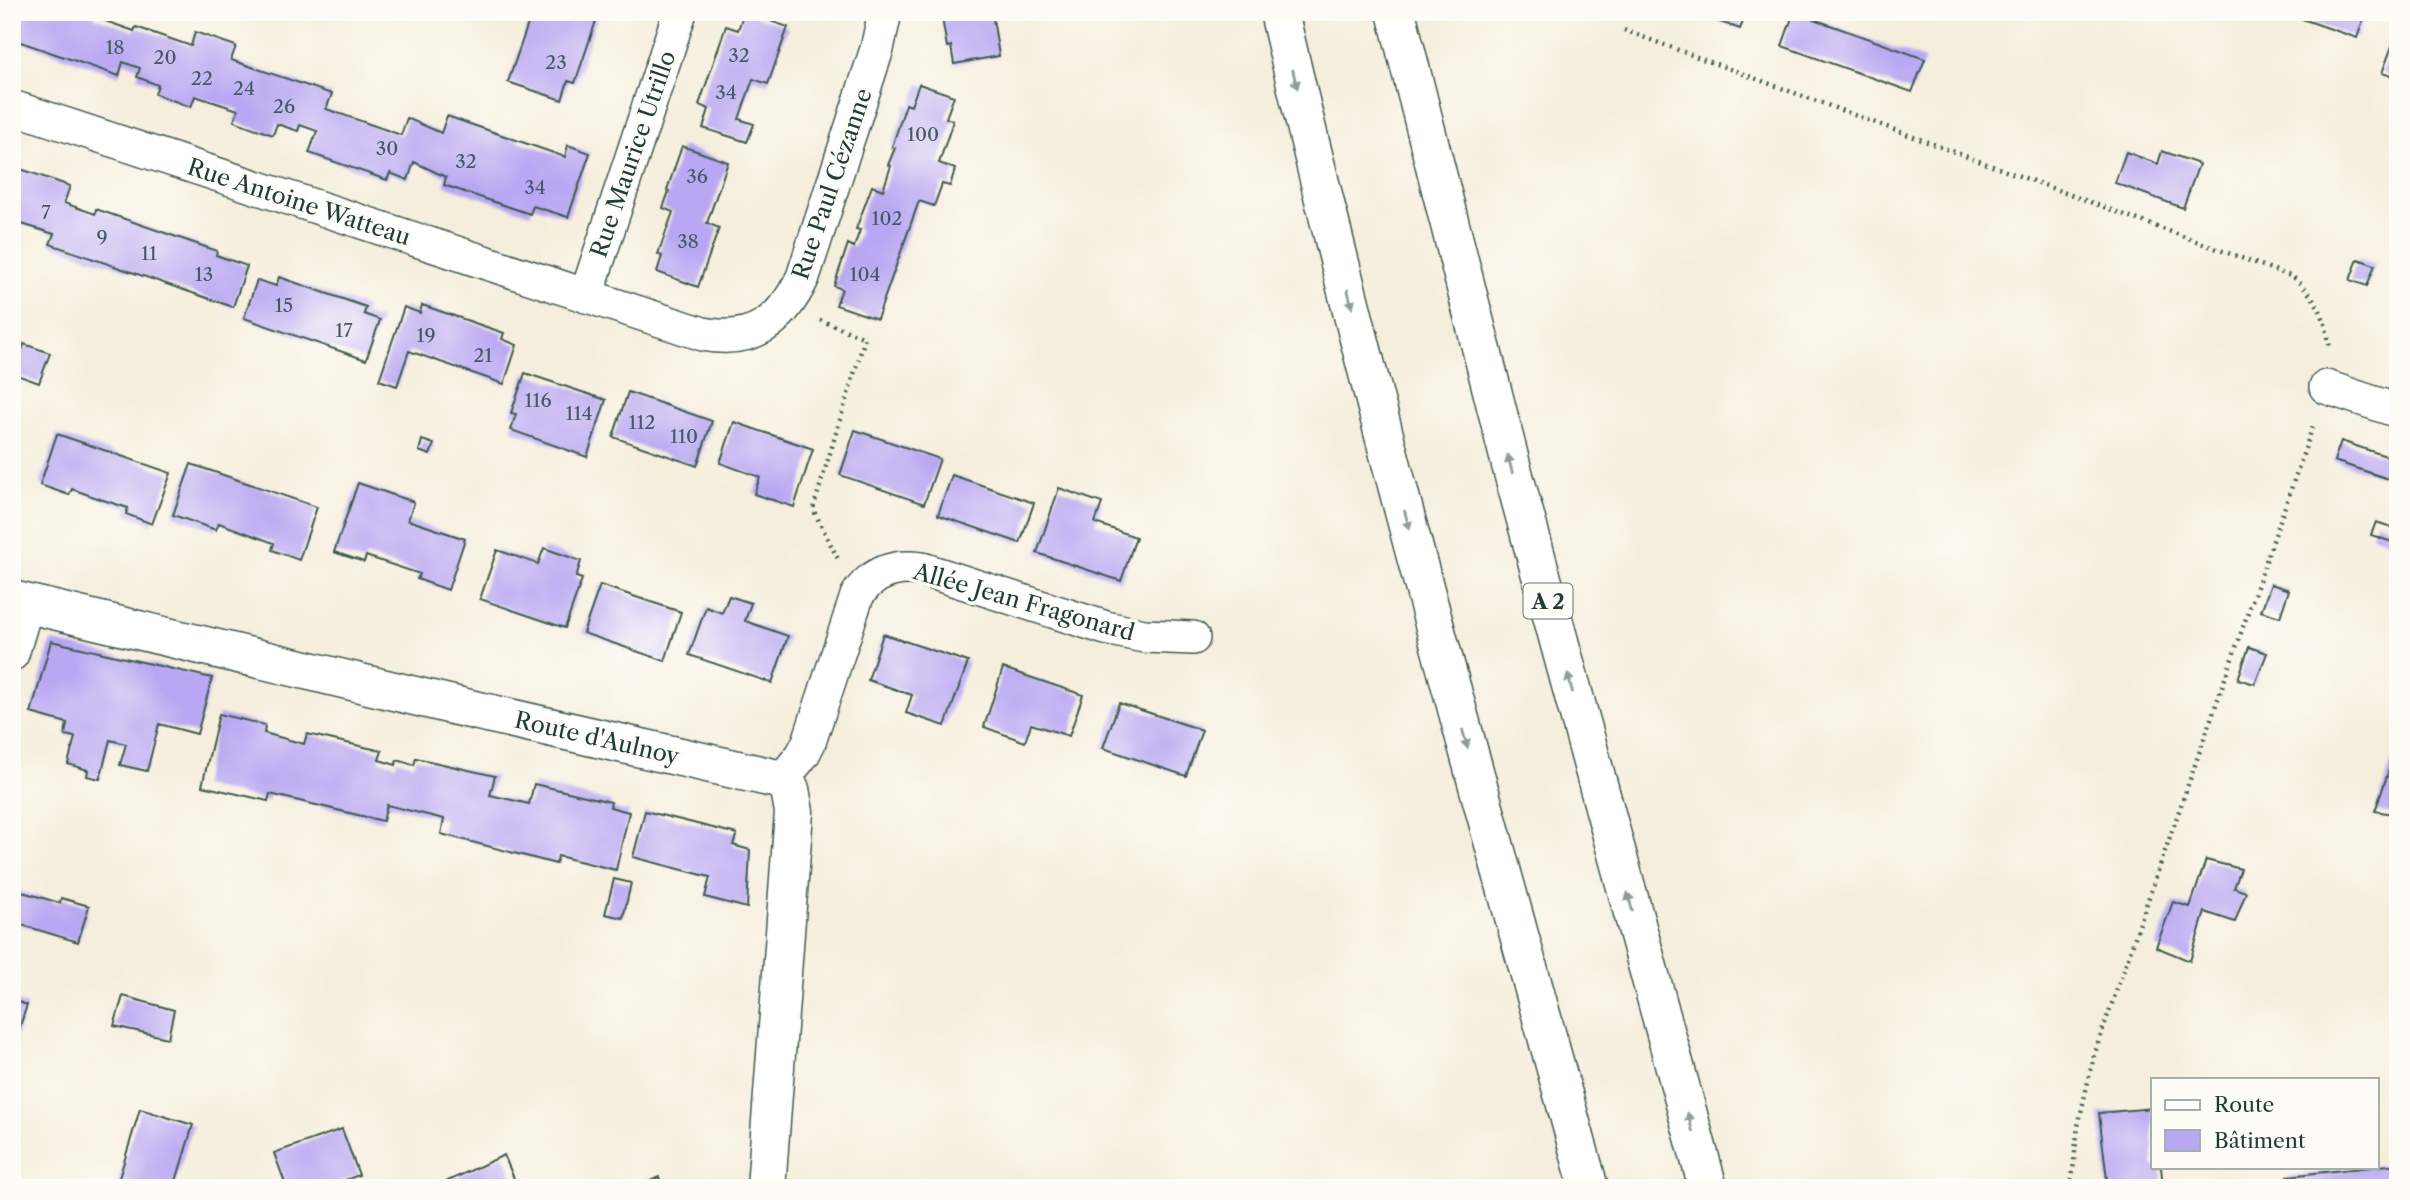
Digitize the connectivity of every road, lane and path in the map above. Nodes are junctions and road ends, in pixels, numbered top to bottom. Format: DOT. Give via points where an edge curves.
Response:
graph roads {
  1 [pos="680,12"];
  2 [pos="885,12"];
  3 [pos="1279,12"];
  4 [pos="1396,12"];
  5 [pos="1624,30"];
  6 [pos="12,107"];
  7 [pos="586,296"];
  8 [pos="786,307"];
  9 [pos="2326,387"];
  10 [pos="2398,411"];
  11 [pos="857,596"];
  12 [pos="20,602"];
  13 [pos="1194,638"];
  14 [pos="12,654"];
  15 [pos="782,780"];
  16 [pos="766,1188"];
  17 [pos="1589,1188"];
  18 [pos="1708,1188"];
  19 [pos="2071,1188"];
  1 -- 7 [label="street, Rue Maurice Utrillo"];
  2 -- 8 [label="street, Rue Paul Cézanne" via="803,276"];
  3 -- 17 [label="main road, one-way" via="1421,575"];
  18 -- 4 [label="main road, A 2, one-way" via="1511,465"];
  5 -- 9 [label="path" via="2293,277 2321,308 2330,350"];
  6 -- 7 [label="street, Rue Antoine Watteau"];
  7 -- 8 [label="street, Rue Paul Cézanne" via="719,337 750,333"];
  8 -- 11 [label="path" via="865,338 813,509"];
  9 -- 10 [label="street"];
  9 -- 19 [label="path" via="2094,1055 2078,1126"];
  11 -- 13 [label="street, Allée Jean Fragonard" via="872,578 909,567 1106,628 1144,636"];
  11 -- 15 [label="street, Allée Jean Fragonard" via="809,742"];
  12 -- 14 [label="street"];
  12 -- 15 [label="main road, Route d'Aulnoy"];
  15 -- 16 [label="main road" via="794,812"];
}
